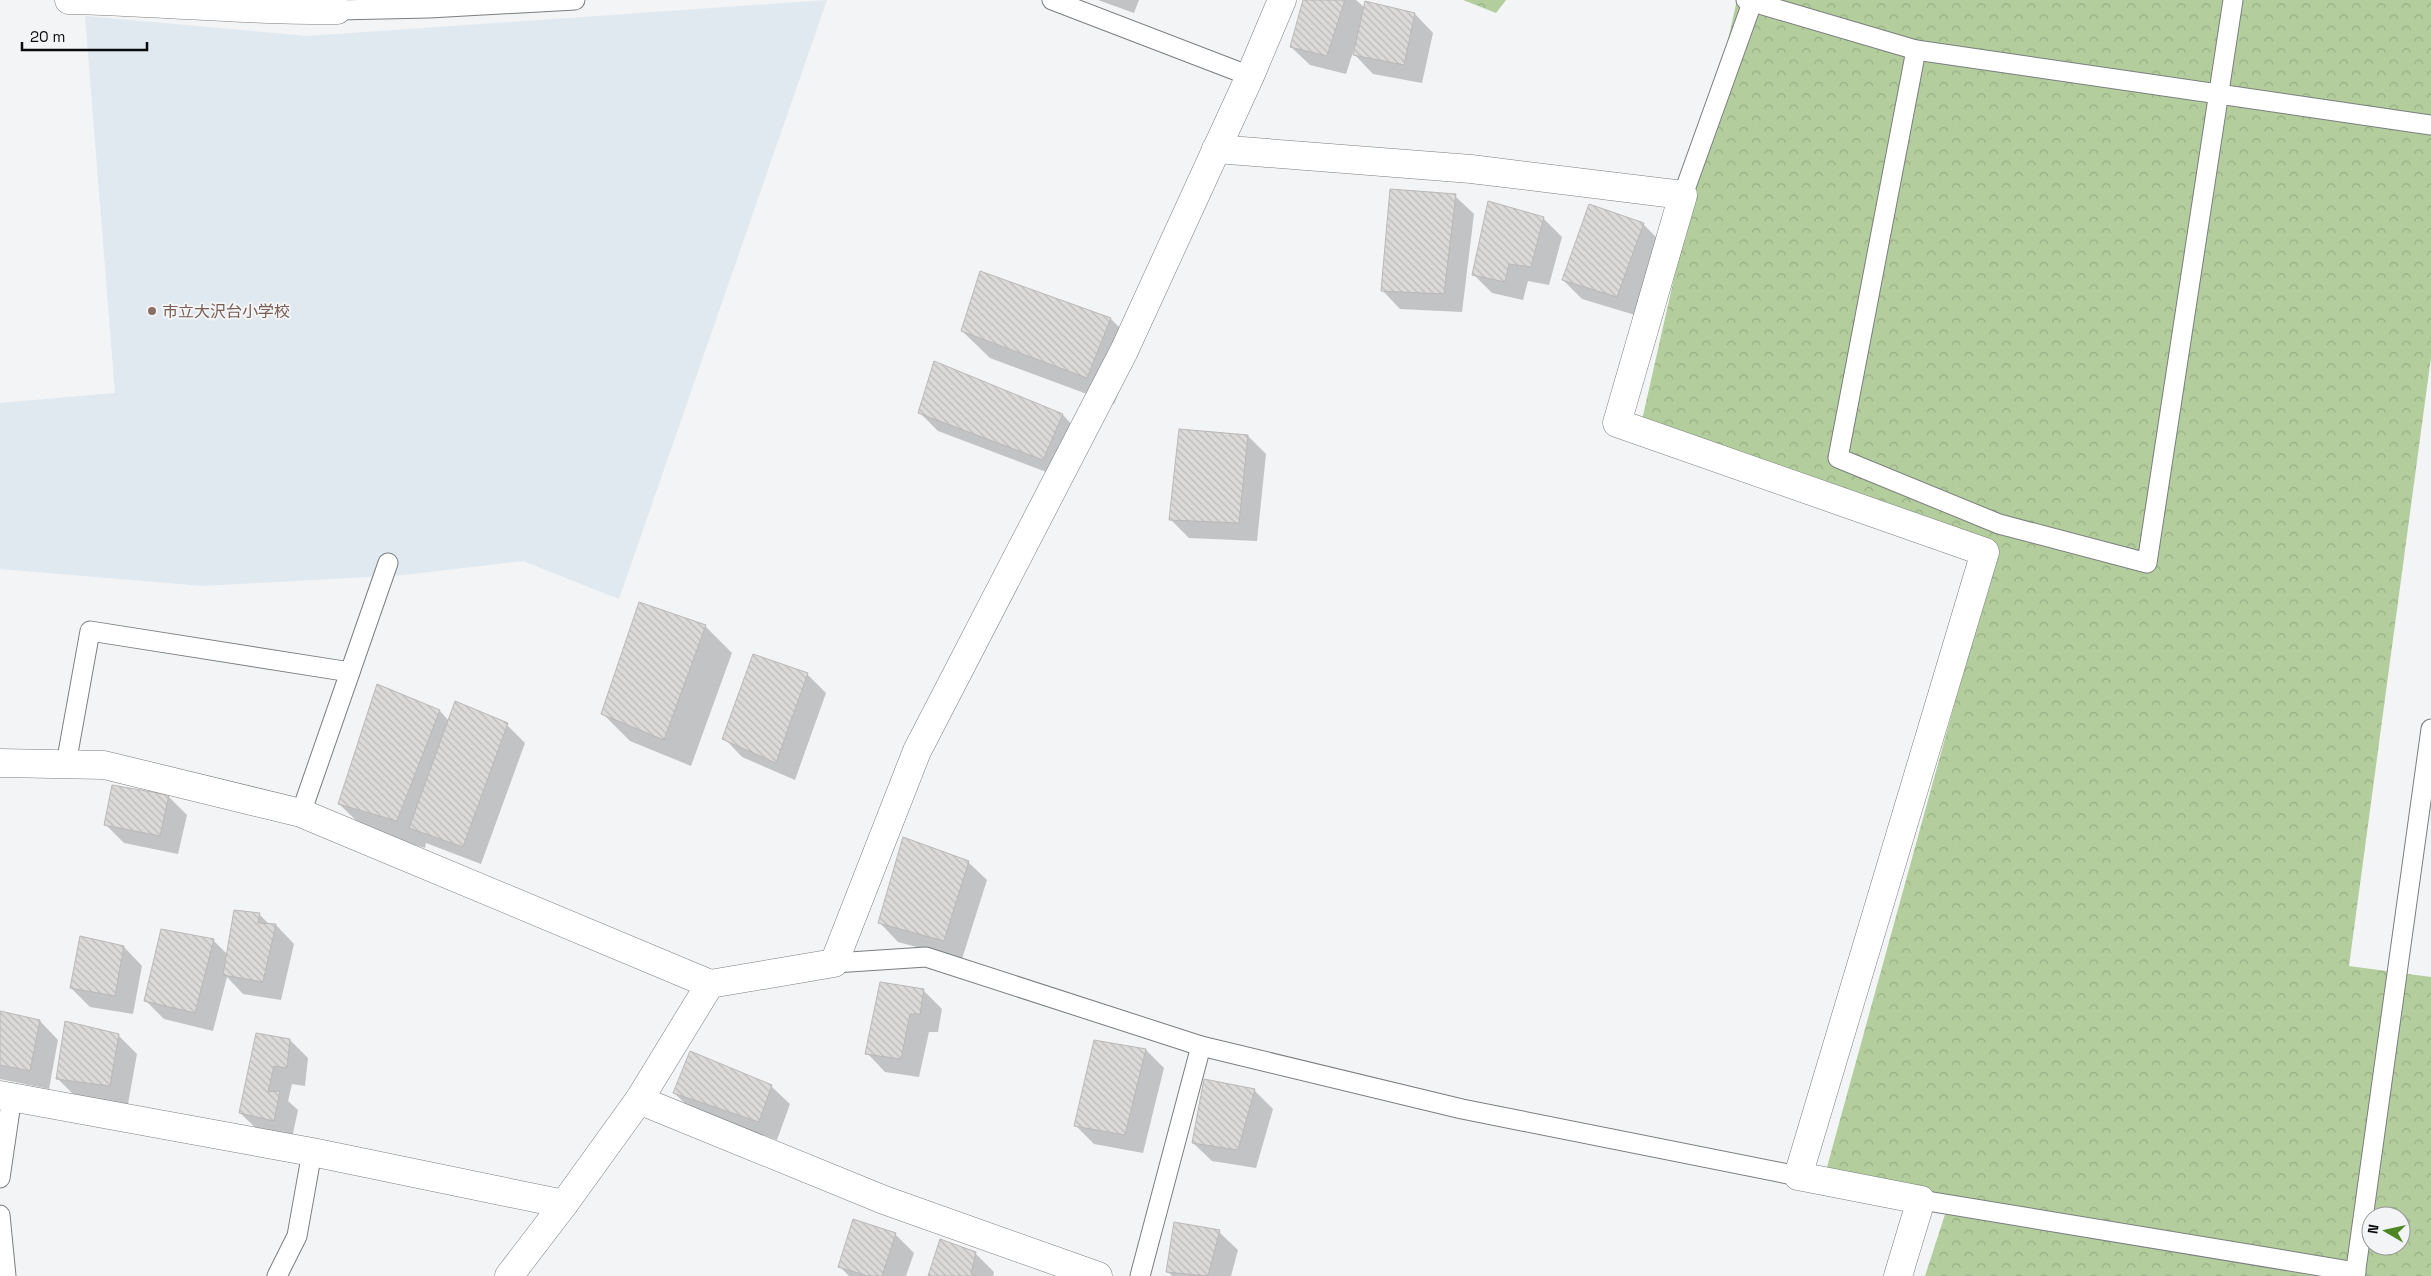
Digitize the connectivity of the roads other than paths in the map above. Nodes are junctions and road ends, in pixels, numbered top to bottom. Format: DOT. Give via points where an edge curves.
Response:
graph roads {
  1 [pos="69,0"];
  2 [pos="575,0"];
  3 [pos="1052,0"];
  4 [pos="1282,0"];
  5 [pos="2233,0"];
  6 [pos="142,1"];
  7 [pos="1749,2"];
  8 [pos="429,4"];
  9 [pos="337,10"];
  10 [pos="1916,50"];
  11 [pos="1250,76"];
  12 [pos="2219,93"];
  13 [pos="2431,124"];
  14 [pos="1216,149"];
  15 [pos="1683,195"];
  16 [pos="388,564"];
  17 [pos="350,672"];
  18 [pos="2431,729"];
  19 [pos="0,762"];
  20 [pos="66,764"];
  21 [pos="301,813"];
  22 [pos="834,963"];
  23 [pos="710,984"];
  24 [pos="1201,1046"];
  25 [pos="6,1095"];
  26 [pos="639,1100"];
  27 [pos="312,1152"];
  28 [pos="1798,1176"];
  29 [pos="0,1178"];
  30 [pos="1920,1200"];
  31 [pos="564,1204"];
  32 [pos="0,1215"];
  33 [pos="2355,1274"];
  34 [pos="6,1276"];
  35 [pos="277,1276"];
  36 [pos="508,1276"];
  37 [pos="1098,1276"];
  38 [pos="1140,1276"];
  39 [pos="1898,1276"];
  1 -- 6 [label="street"];
  2 -- 8 [label="lane"];
  3 -- 11 [label="lane"];
  4 -- 11 [label="street"];
  5 -- 12 [label="lane"];
  6 -- 9 [label="street" via="289,11"];
  7 -- 10 [label="lane"];
  7 -- 15 [label="lane"];
  8 -- 9 [label="lane"];
  10 -- 12 [label="lane"];
  10 -- 12 [label="lane" via="1838,458 1999,524 2147,563"];
  11 -- 14 [label="street"];
  12 -- 13 [label="lane"];
  14 -- 15 [label="street" via="1471,170"];
  14 -- 22 [label="street" via="1124,351 917,751"];
  15 -- 28 [label="street" via="1617,423 1985,552"];
  16 -- 17 [label="lane"];
  17 -- 20 [label="lane" via="90,630"];
  17 -- 21 [label="lane"];
  18 -- 33 [label="lane"];
  19 -- 20 [label="street"];
  20 -- 21 [label="street" via="104,765"];
  21 -- 23 [label="street"];
  22 -- 23 [label="street"];
  22 -- 24 [label="lane" via="926,957"];
  23 -- 26 [label="street"];
  24 -- 28 [label="lane" via="1462,1109"];
  24 -- 38 [label="lane"];
  25 -- 27 [label="street"];
  25 -- 29 [label="lane"];
  26 -- 31 [label="street"];
  26 -- 37 [label="street" via="884,1200"];
  27 -- 31 [label="street"];
  27 -- 35 [label="lane" via="297,1236"];
  28 -- 30 [label="street"];
  30 -- 33 [label="lane"];
  30 -- 39 [label="street"];
  31 -- 36 [label="street"];
  32 -- 34 [label="lane"];
}
